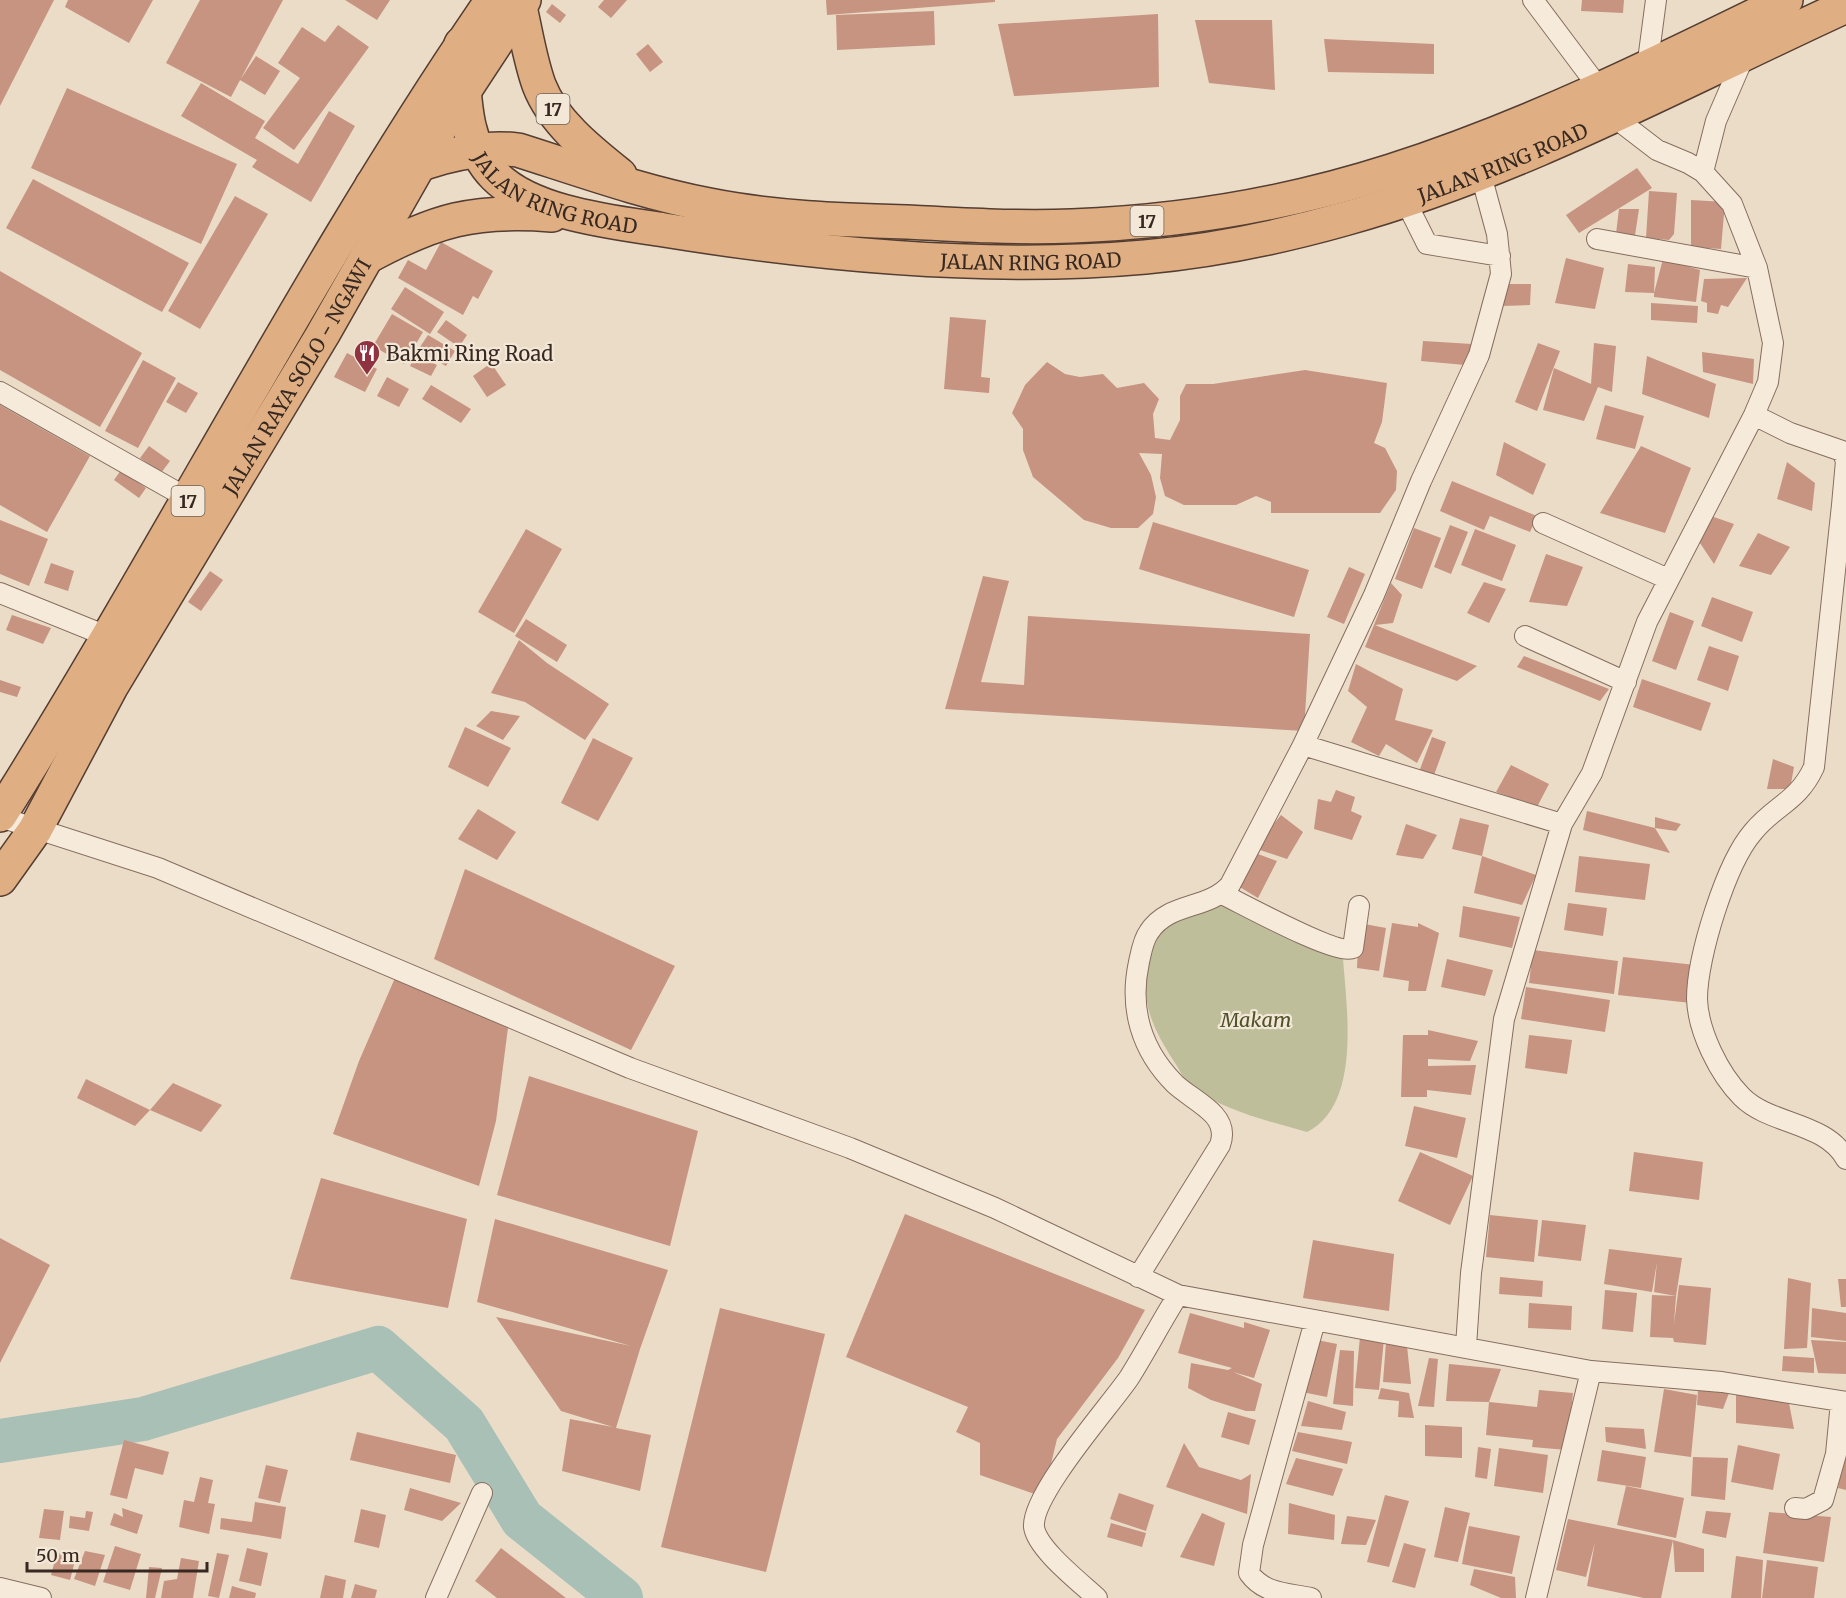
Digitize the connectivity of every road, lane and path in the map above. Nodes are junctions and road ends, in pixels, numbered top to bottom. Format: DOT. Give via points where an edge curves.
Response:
graph roads {
  1 [pos="1533,0"];
  2 [pos="1656,0"];
  3 [pos="1786,0"];
  4 [pos="512,2"];
  5 [pos="1846,6"];
  6 [pos="461,44"];
  7 [pos="1745,53"];
  8 [pos="1647,68"];
  9 [pos="1599,88"];
  10 [pos="464,91"];
  11 [pos="1614,117"];
  12 [pos="475,152"];
  13 [pos="419,166"];
  14 [pos="1703,172"];
  15 [pos="1481,175"];
  16 [pos="631,184"];
  17 [pos="372,185"];
  18 [pos="1405,201"];
  19 [pos="593,218"];
  20 [pos="1597,239"];
  21 [pos="1500,256"];
  22 [pos="367,257"];
  23 [pos="1757,268"];
  24 [pos="0,392"];
  25 [pos="1754,415"];
  26 [pos="189,499"];
  27 [pos="1543,523"];
  28 [pos="1668,579"];
  29 [pos="0,594"];
  30 [pos="1525,636"];
  31 [pos="109,637"];
  32 [pos="1626,682"];
  33 [pos="1303,745"];
  34 [pos="0,816"];
  35 [pos="1562,824"];
  36 [pos="35,830"];
  37 [pos="0,879"];
  38 [pos="1222,894"];
  39 [pos="1359,906"];
  40 [pos="1846,1159"];
  41 [pos="1138,1277"];
  42 [pos="1178,1295"];
  43 [pos="1316,1321"];
  44 [pos="1466,1346"];
  45 [pos="1591,1371"];
  46 [pos="1843,1402"];
  47 [pos="482,1493"];
  48 [pos="1795,1509"];
  49 [pos="0,1588"];
  50 [pos="40,1598"];
  51 [pos="436,1598"];
  52 [pos="1097,1598"];
  53 [pos="1311,1598"];
  54 [pos="1536,1598"];
  1 -- 9 [label="street"];
  2 -- 8 [label="street"];
  3 -- 8 [label="highway, JALAN RING ROAD / 17"];
  4 -- 6 [label="highway, JALAN RAYA SOLO - NGAWI / 17"];
  4 -- 10 [label="highway, JALAN RAYA SOLO - NGAWI / 17"];
  4 -- 16 [label="highway, 17" via="539,87 558,117 589,150"];
  5 -- 7 [label="highway, JALAN RING ROAD / 17"];
  6 -- 10 [label="highway, 17"];
  6 -- 17 [label="highway, JALAN RAYA SOLO - NGAWI / 17"];
  7 -- 11 [label="highway, JALAN RING ROAD / 17"];
  7 -- 14 [label="street" via="1716,121"];
  8 -- 9 [label="highway, JALAN RING ROAD / 17"];
  9 -- 16 [label="highway, JALAN RING ROAD / 17" via="1471,143 1349,183 1224,211 1126,223 996,226 799,216 708,205"];
  10 -- 12 [label="highway, 17"];
  10 -- 13 [label="highway, JALAN RAYA SOLO - NGAWI / 17"];
  11 -- 14 [label="street" via="1657,150"];
  11 -- 15 [label="highway, JALAN RING ROAD / 17"];
  12 -- 13 [label="highway, 17"];
  12 -- 16 [label="highway, JALAN RING ROAD / 17" via="496,147 518,150"];
  12 -- 19 [label="highway, JALAN RING ROAD / 17" via="507,187"];
  13 -- 17 [label="highway, 17"];
  13 -- 22 [label="highway, JALAN RAYA SOLO - NGAWI / 17"];
  14 -- 23 [label="street" via="1732,204"];
  15 -- 18 [label="highway, JALAN RING ROAD / 17"];
  15 -- 21 [label="street"];
  17 -- 26 [label="highway, JALAN RAYA SOLO - NGAWI / 17"];
  18 -- 19 [label="highway, JALAN RING ROAD / 17" via="1280,235 1207,248 1147,257 1061,261 857,253 702,236"];
  18 -- 21 [label="street" via="1427,244"];
  19 -- 22 [label="highway, 17" via="529,213 449,220 413,232"];
  20 -- 23 [label="street"];
  21 -- 33 [label="street" via="1501,274 1479,355 1374,595"];
  22 -- 36 [label="highway, JALAN RAYA SOLO - NGAWI / 17" via="111,687"];
  23 -- 25 [label="street" via="1773,343 1768,382"];
  24 -- 26 [label="street"];
  25 -- 28 [label="street"];
  25 -- 40 [label="street" via="1790,433 1842,450 1846,461 1842,505 1815,767 1798,794 1753,831 1737,858 1716,909 1697,999 1705,1036 1721,1069 1742,1097 1833,1142"];
  26 -- 31 [label="highway, JALAN RAYA SOLO - NGAWI / 17"];
  27 -- 28 [label="street"];
  28 -- 32 [label="street" via="1647,622"];
  29 -- 31 [label="street"];
  30 -- 32 [label="street"];
  31 -- 34 [label="highway, JALAN RAYA SOLO - NGAWI / 17"];
  32 -- 35 [label="street" via="1592,773"];
  33 -- 35 [label="street"];
  33 -- 38 [label="street"];
  34 -- 36 [label="street"];
  35 -- 44 [label="street" via="1504,1019 1471,1273"];
  36 -- 37 [label="highway, JALAN RAYA SOLO - NGAWI / 17"];
  36 -- 41 [label="street" via="158,868 630,1068 850,1148 995,1208"];
  38 -- 39 [label="street" via="1344,951 1353,948"];
  38 -- 41 [label="street" via="1173,910 1148,932 1142,951 1135,990 1138,1024 1160,1068 1214,1115 1223,1136"];
  41 -- 42 [label="street"];
  42 -- 43 [label="street"];
  42 -- 52 [label="street" via="1128,1379 1037,1510 1037,1538"];
  43 -- 44 [label="street"];
  43 -- 53 [label="street" via="1253,1545 1250,1573 1266,1589"];
  44 -- 45 [label="street"];
  45 -- 46 [label="street" via="1722,1382"];
  45 -- 54 [label="street"];
  46 -- 48 [label="street" via="1836,1454 1822,1500 1806,1509"];
  47 -- 51 [label="street"];
  49 -- 50 [label="street"];
}
